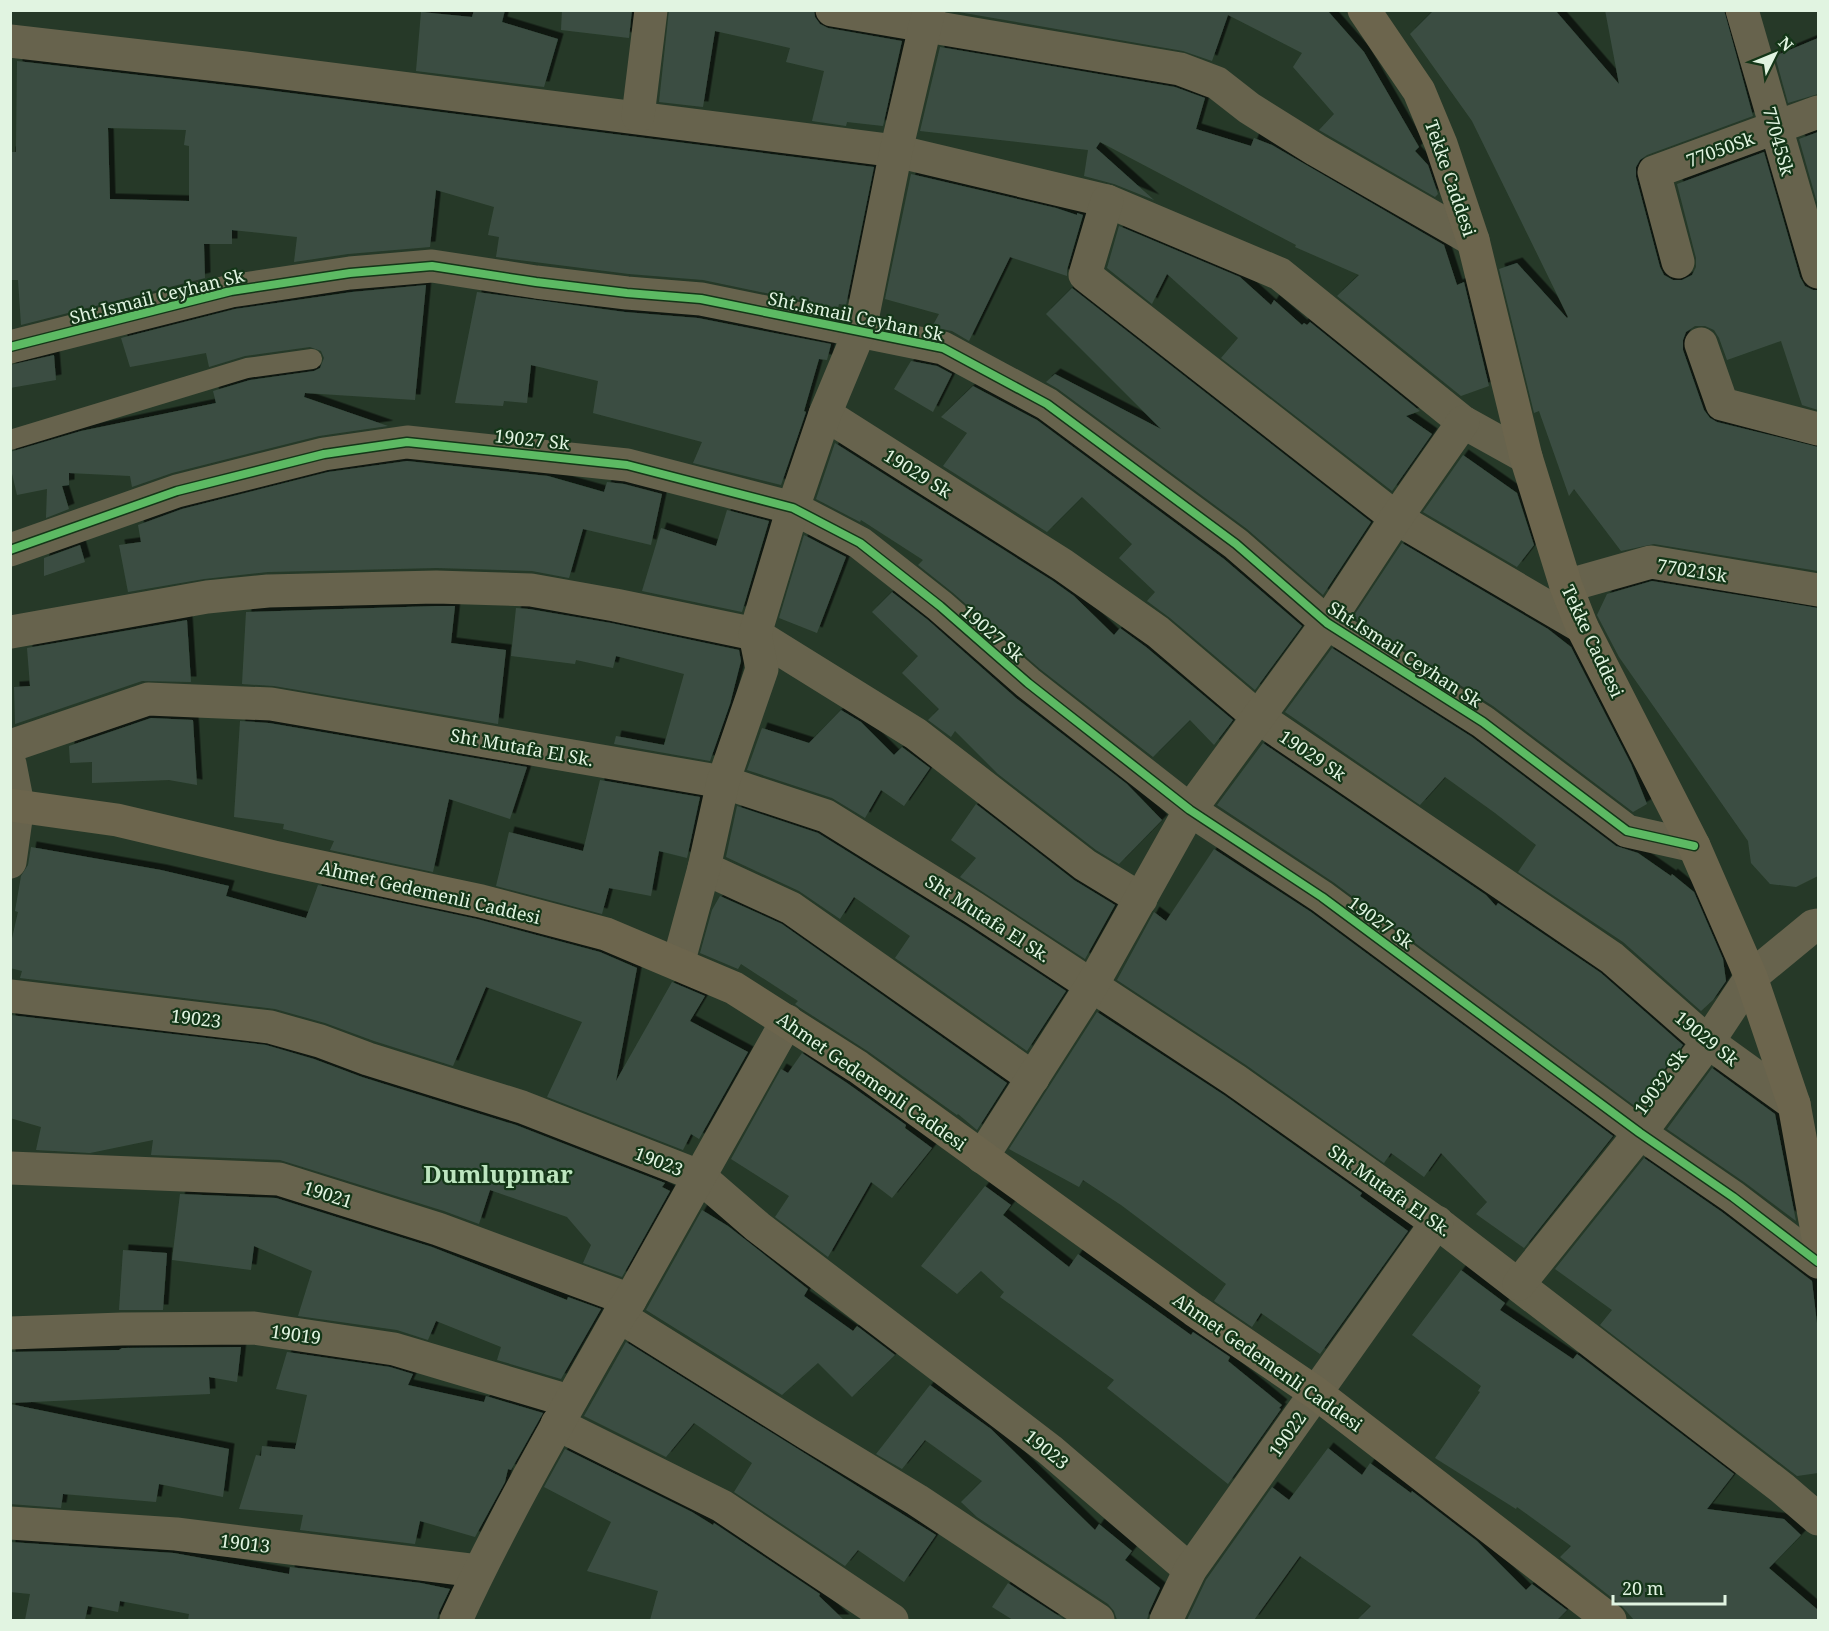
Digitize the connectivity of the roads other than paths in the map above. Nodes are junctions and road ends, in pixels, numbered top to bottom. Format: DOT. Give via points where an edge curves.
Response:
graph roads {
  1 [pos="651,10"];
  2 [pos="832,10"];
  3 [pos="1364,10"];
  4 [pos="1742,10"];
  5 [pos="927,18"];
  6 [pos="10,41"];
  7 [pos="1818,112"];
  8 [pos="638,116"];
  9 [pos="1775,129"];
  10 [pos="896,150"];
  11 [pos="1107,201"];
  12 [pos="1473,240"];
  13 [pos="1678,262"];
  14 [pos="1818,272"];
  15 [pos="860,330"];
  16 [pos="1701,344"];
  17 [pos="10,347"];
  18 [pos="312,359"];
  19 [pos="825,414"];
  20 [pos="1463,422"];
  21 [pos="1818,429"];
  22 [pos="10,440"];
  23 [pos="1526,457"];
  24 [pos="793,508"];
  25 [pos="1396,518"];
  26 [pos="10,550"];
  27 [pos="1566,586"];
  28 [pos="1818,590"];
  29 [pos="1327,623"];
  30 [pos="1582,627"];
  31 [pos="11,630"];
  32 [pos="755,634"];
  33 [pos="10,651"];
  34 [pos="1258,717"];
  35 [pos="10,746"];
  36 [pos="10,764"];
  37 [pos="723,782"];
  38 [pos="14,805"];
  39 [pos="1190,810"];
  40 [pos="1694,846"];
  41 [pos="10,862"];
  42 [pos="704,868"];
  43 [pos="1141,899"];
  44 [pos="1818,925"];
  45 [pos="678,964"];
  46 [pos="1750,977"];
  47 [pos="1092,985"];
  48 [pos="10,996"];
  49 [pos="787,1022"];
  50 [pos="1708,1042"];
  51 [pos="1033,1078"];
  52 [pos="1794,1104"];
  53 [pos="1641,1133"];
  54 [pos="982,1157"];
  55 [pos="10,1168"];
  56 [pos="699,1176"];
  57 [pos="1437,1222"];
  58 [pos="1818,1237"];
  59 [pos="1818,1262"];
  60 [pos="1519,1284"];
  61 [pos="625,1308"];
  62 [pos="10,1333"];
  63 [pos="1316,1393"];
  64 [pos="564,1411"];
  65 [pos="1818,1520"];
  66 [pos="10,1523"];
  67 [pos="1190,1570"];
  68 [pos="478,1571"];
  69 [pos="456,1620"];
  70 [pos="892,1620"];
  71 [pos="1098,1620"];
  72 [pos="1166,1620"];
  73 [pos="1610,1620"];
  1 -- 8 [label="street"];
  2 -- 5 [label="street"];
  3 -- 12 [label="street, Tekke Caddesi" via="1419,91"];
  4 -- 9 [label="street, 77045Sk"];
  5 -- 10 [label="street"];
  5 -- 12 [label="street" via="1096,57 1180,69 1216,83 1316,150"];
  6 -- 8 [label="street"];
  7 -- 9 [label="street, 77050Sk"];
  8 -- 10 [label="street"];
  9 -- 13 [label="street, 77050Sk" via="1654,172"];
  9 -- 14 [label="street, 77045Sk"];
  10 -- 11 [label="street"];
  10 -- 15 [label="street"];
  11 -- 20 [label="street" via="1280,274"];
  11 -- 25 [label="street" via="1084,275"];
  12 -- 23 [label="street, Tekke Caddesi"];
  15 -- 17 [label="street, Sht.Ismail Ceyhan Sk" via="701,299 536,282 432,266 350,273 231,291"];
  15 -- 19 [label="street"];
  15 -- 29 [label="street, Sht.Ismail Ceyhan Sk" via="943,348 1047,404 1236,543"];
  16 -- 21 [label="street" via="1722,404"];
  18 -- 22 [label="lane" via="247,368"];
  19 -- 24 [label="street"];
  19 -- 34 [label="street, 19029 Sk" via="1063,565 1158,632"];
  20 -- 23 [label="street"];
  20 -- 25 [label="street"];
  23 -- 27 [label="street, Tekke Caddesi"];
  24 -- 26 [label="street, 19027 Sk" via="627,465 407,442 324,454 177,491"];
  24 -- 32 [label="street"];
  24 -- 39 [label="street, 19027 Sk" via="860,543 1028,683"];
  25 -- 29 [label="street"];
  25 -- 30 [label="street"];
  27 -- 28 [label="street, 77021Sk" via="1651,562"];
  27 -- 30 [label="street, Tekke Caddesi"];
  29 -- 34 [label="street"];
  29 -- 40 [label="street, Sht.Ismail Ceyhan Sk" via="1483,722 1627,831"];
  30 -- 40 [label="street, Tekke Caddesi"];
  31 -- 32 [label="street" via="207,597 268,591 436,587 531,590"];
  31 -- 33 [label="street"];
  32 -- 37 [label="street" via="762,669"];
  32 -- 43 [label="street" via="916,734 1085,866"];
  34 -- 39 [label="street"];
  34 -- 50 [label="street, 19029 Sk" via="1612,958"];
  35 -- 37 [label="street, Sht Mutafa El Sk." via="148,699 260,704"];
  36 -- 38 [label="street"];
  37 -- 42 [label="street"];
  37 -- 47 [label="street, Sht Mutafa El Sk." via="826,816"];
  38 -- 41 [label="street"];
  38 -- 45 [label="street, Ahmet Gedemenli Caddesi" via="117,820 481,901 606,934"];
  39 -- 43 [label="street"];
  39 -- 53 [label="street, 19027 Sk" via="1322,897"];
  40 -- 46 [label="street, Tekke Caddesi"];
  42 -- 45 [label="street"];
  42 -- 51 [label="street" via="791,908"];
  43 -- 47 [label="street"];
  44 -- 46 [label="street, 19032 Sk"];
  45 -- 49 [label="street, Ahmet Gedemenli Caddesi" via="734,988"];
  46 -- 50 [label="street, 19032 Sk"];
  46 -- 52 [label="street, Tekke Caddesi"];
  47 -- 51 [label="street"];
  47 -- 57 [label="street, Sht Mutafa El Sk." via="1197,1053"];
  48 -- 56 [label="street, 19023" via="270,1027 522,1107"];
  49 -- 54 [label="street, Ahmet Gedemenli Caddesi" via="858,1067"];
  49 -- 56 [label="street"];
  50 -- 52 [label="street, 19029 Sk"];
  50 -- 53 [label="street, 19032 Sk"];
  51 -- 54 [label="street"];
  52 -- 58 [label="street, Tekke Caddesi"];
  53 -- 59 [label="street, 19027 Sk"];
  53 -- 60 [label="street, 19032 Sk"];
  54 -- 63 [label="street, Ahmet Gedemenli Caddesi"];
  55 -- 61 [label="street, 19021" via="279,1179 438,1229"];
  56 -- 61 [label="street"];
  56 -- 67 [label="street, 19023" via="758,1227 1050,1450"];
  57 -- 60 [label="street, Sht Mutafa El Sk."];
  57 -- 63 [label="street, 19022"];
  60 -- 65 [label="street, Sht Mutafa El Sk."];
  61 -- 64 [label="street"];
  61 -- 71 [label="street, 19021" via="807,1434 917,1500"];
  62 -- 64 [label="street, 19019" via="254,1328 394,1349 569,1401"];
  63 -- 67 [label="street, 19022"];
  63 -- 73 [label="street, Ahmet Gedemenli Caddesi"];
  64 -- 68 [label="street"];
  64 -- 70 [label="street, 19019" via="722,1506"];
  66 -- 68 [label="street, 19013" via="176,1534"];
  67 -- 72 [label="street, 19022"];
  68 -- 69 [label="street"];
}
